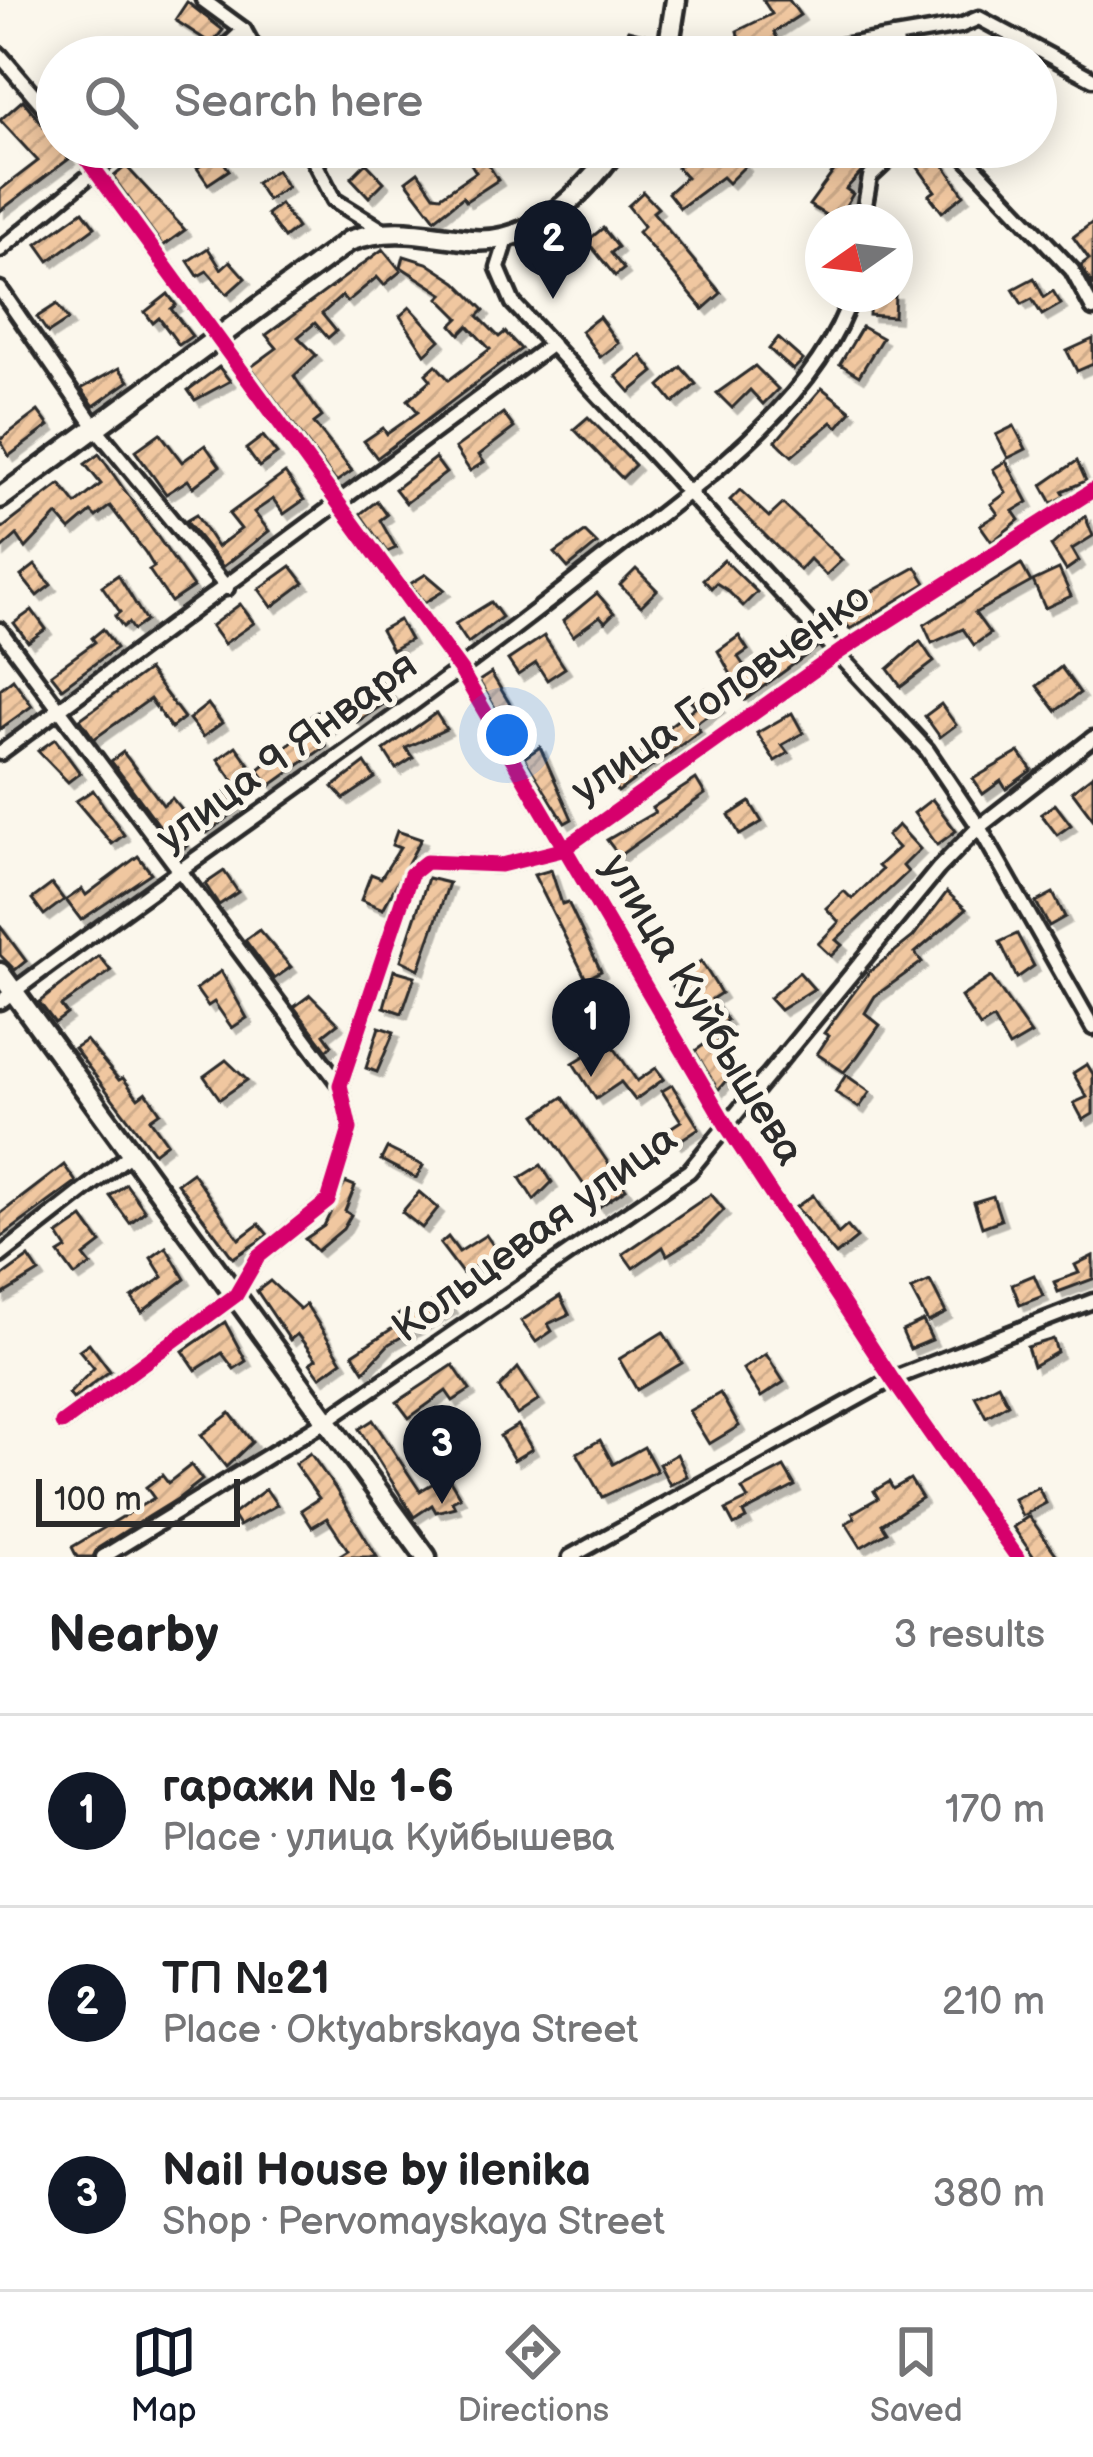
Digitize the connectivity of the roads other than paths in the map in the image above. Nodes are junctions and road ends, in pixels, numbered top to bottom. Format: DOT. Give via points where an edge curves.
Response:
graph roads {
  1 [pos="203,0"];
  2 [pos="676,0"];
  3 [pos="244,30"];
  4 [pos="238,36"];
  5 [pos="247,36"];
  6 [pos="670,36"];
  7 [pos="898,36"];
  8 [pos="1013,36"];
  9 [pos="0,55"];
  10 [pos="1057,60"];
  11 [pos="1093,79"];
  12 [pos="36,97"];
  13 [pos="97,168"];
  14 [pos="104,168"];
  15 [pos="318,168"];
  16 [pos="600,168"];
  17 [pos="880,168"];
  18 [pos="976,168"];
  19 [pos="100,172"];
  20 [pos="865,204"];
  21 [pos="380,230"];
  22 [pos="508,236"];
  23 [pos="0,250"];
  24 [pos="0,289"];
  25 [pos="1093,309"];
  26 [pos="843,312"];
  27 [pos="221,336"];
  28 [pos="552,344"];
  29 [pos="95,427"];
  30 [pos="691,489"];
  31 [pos="1093,490"];
  32 [pos="0,498"];
  33 [pos="342,503"];
  34 [pos="226,588"];
  35 [pos="0,629"];
  36 [pos="841,651"];
  37 [pos="461,671"];
  38 [pos="58,709"];
  39 [pos="1093,738"];
  40 [pos="0,752"];
  41 [pos="979,826"];
  42 [pos="562,850"];
  43 [pos="180,872"];
  44 [pos="0,973"];
  45 [pos="7,997"];
  46 [pos="1093,1028"];
  47 [pos="340,1085"];
  48 [pos="728,1128"];
  49 [pos="132,1153"];
  50 [pos="0,1256"];
  51 [pos="236,1295"];
  52 [pos="1093,1300"];
  53 [pos="892,1379"];
  54 [pos="327,1420"];
  55 [pos="62,1423"];
  56 [pos="103,1557"];
  57 [pos="426,1557"];
  58 [pos="570,1557"];
  59 [pos="1017,1557"];
  1 -- 3 [label="street"];
  2 -- 6 [label="main road"];
  3 -- 4 [label="street"];
  3 -- 5 [label="street"];
  7 -- 8 [label="street" via="979,18"];
  9 -- 12 [label="street"];
  10 -- 11 [label="street"];
  13 -- 19 [label="street, улица Куйбышева"];
  14 -- 19 [label="street"];
  15 -- 21 [label="street" via="334,200"];
  16 -- 22 [label="main road" via="550,216"];
  17 -- 20 [label="street"];
  18 -- 25 [label="street" via="1072,270"];
  19 -- 23 [label="street"];
  19 -- 27 [label="street, улица Куйбышева"];
  21 -- 22 [label="main road" via="475,241"];
  21 -- 27 [label="main road" via="349,241"];
  22 -- 28 [label="street" via="498,268 513,303"];
  24 -- 29 [label="street"];
  26 -- 30 [label="street, улица 9 Января" via="817,367"];
  27 -- 29 [label="main road"];
  27 -- 33 [label="street, улица Куйбышева"];
  28 -- 30 [label="street"];
  28 -- 33 [label="street"];
  29 -- 32 [label="main road"];
  29 -- 34 [label="street"];
  30 -- 36 [label="street"];
  30 -- 37 [label="street, улица 9 Января"];
  31 -- 36 [label="street, улица Головченко"];
  33 -- 34 [label="street"];
  33 -- 37 [label="street, улица Куйбышева"];
  34 -- 38 [label="street"];
  35 -- 38 [label="street"];
  36 -- 41 [label="street" via="927,750"];
  36 -- 42 [label="street, улица Головченко"];
  37 -- 42 [label="street, улица Куйбышева"];
  37 -- 43 [label="street, улица 9 Января"];
  38 -- 40 [label="street"];
  38 -- 43 [label="street"];
  39 -- 41 [label="street, Кольцевая улица"];
  41 -- 46 [label="street"];
  41 -- 48 [label="street, Кольцевая улица" via="841,980"];
  42 -- 47 [label="street, улица Головченко" via="501,865 426,862 411,874"];
  42 -- 48 [label="street, улица Куйбышева"];
  43 -- 45 [label="street, улица 9 Января"];
  43 -- 47 [label="street"];
  44 -- 45 [label="main road"];
  45 -- 49 [label="main road"];
  47 -- 51 [label="street, улица Головченко" via="350,1130 328,1202 258,1257"];
  48 -- 53 [label="street, улица Куйбышева"];
  48 -- 54 [label="street, Кольцевая улица" via="688,1171"];
  49 -- 50 [label="street"];
  49 -- 51 [label="main road"];
  51 -- 54 [label="main road"];
  51 -- 55 [label="street, улица Головченко"];
  52 -- 53 [label="street"];
  53 -- 58 [label="street"];
  53 -- 59 [label="street, улица Куйбышева"];
  54 -- 56 [label="street, Кольцевая улица"];
  54 -- 57 [label="main road"];
}
